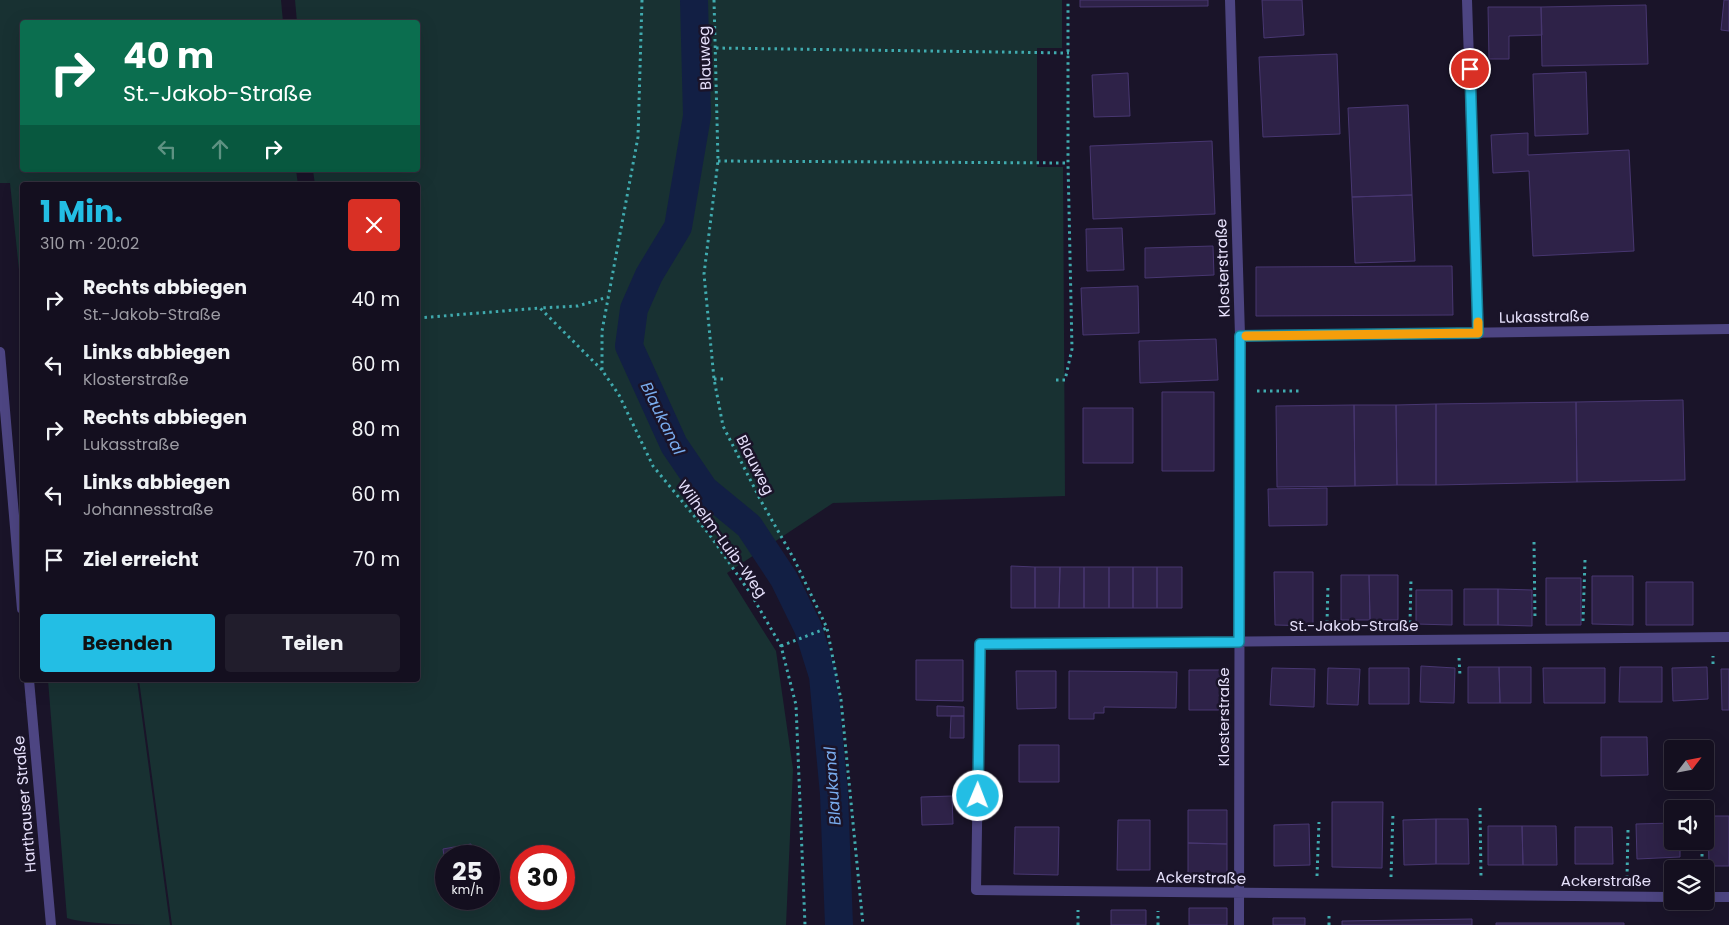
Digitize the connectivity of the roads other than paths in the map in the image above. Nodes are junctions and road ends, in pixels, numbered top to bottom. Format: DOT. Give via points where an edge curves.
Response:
graph roads {
  1 [pos="1230,0"];
  2 [pos="1467,0"];
  3 [pos="1729,329"];
  4 [pos="1478,333"];
  5 [pos="1240,336"];
  6 [pos="0,352"];
  7 [pos="20,586"];
  8 [pos="1729,637"];
  9 [pos="1239,642"];
  10 [pos="980,644"];
  11 [pos="29,682"];
  12 [pos="1238,894"];
  13 [pos="1664,897"];
  14 [pos="1714,897"];
  15 [pos="1729,897"];
  16 [pos="51,925"];
  17 [pos="1239,925"];
  1 -- 5 [label="street, Klosterstraße"];
  2 -- 4 [label="street"];
  3 -- 4 [label="street, Lukasstraße"];
  4 -- 5 [label="street, Lukasstraße"];
  5 -- 9 [label="street, Klosterstraße"];
  6 -- 7 [label="street"];
  8 -- 9 [label="street, St.-Jakob-Straße"];
  9 -- 10 [label="street, St.-Jakob-Straße"];
  9 -- 12 [label="street, Klosterstraße"];
  10 -- 12 [label="street, Ackerstraße" via="976,890"];
  11 -- 16 [label="street, Harthauser Straße"];
  12 -- 13 [label="street, Ackerstraße"];
  12 -- 17 [label="street, Klosterstraße"];
  14 -- 15 [label="street"];
}
